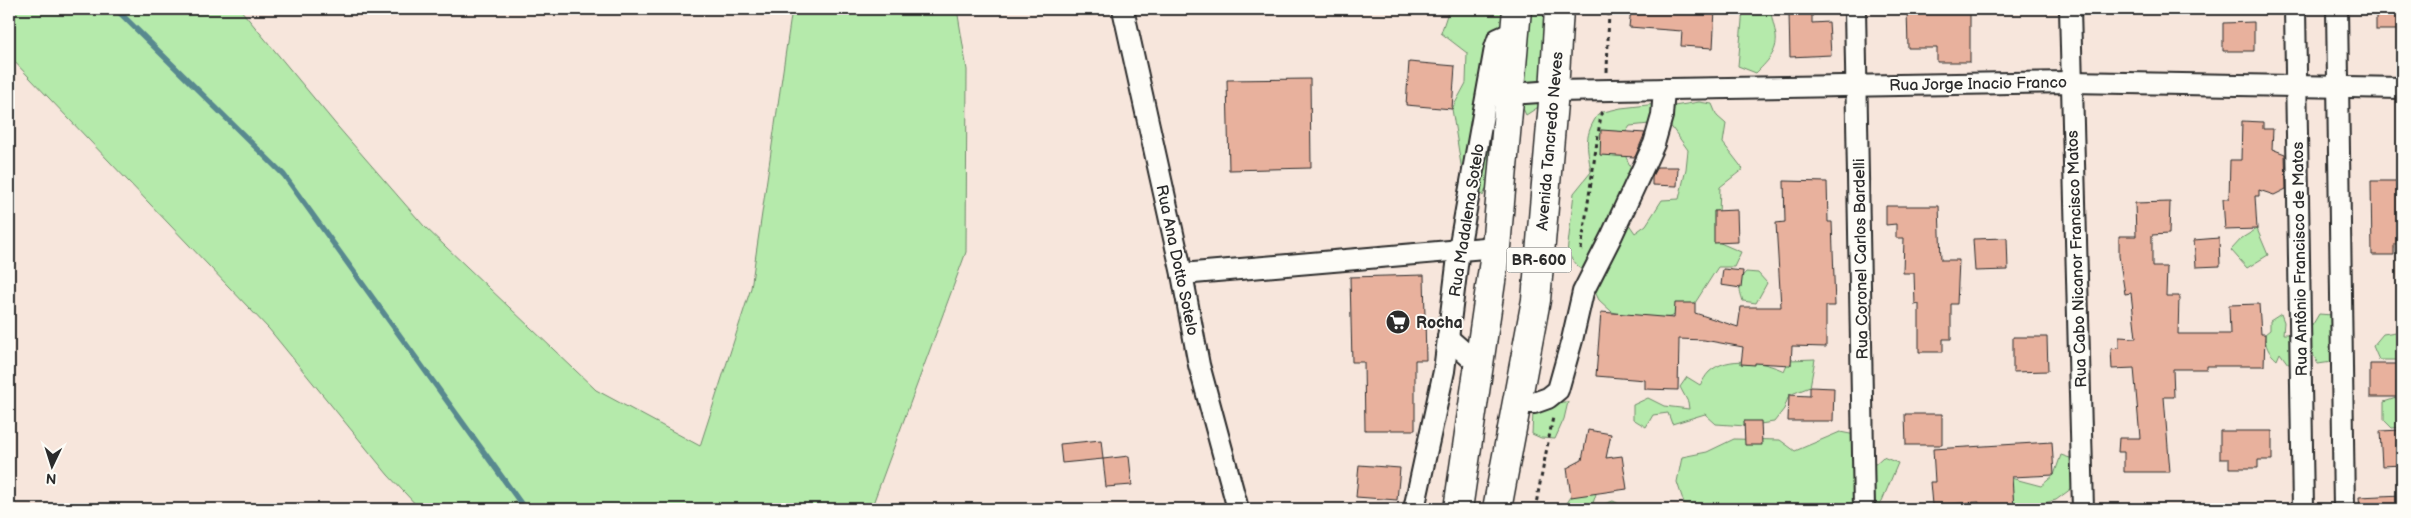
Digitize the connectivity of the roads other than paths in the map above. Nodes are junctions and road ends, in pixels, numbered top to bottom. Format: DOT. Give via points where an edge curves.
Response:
graph roads {
  1 [pos="1123,9"];
  2 [pos="1559,9"];
  3 [pos="1855,9"];
  4 [pos="2070,9"];
  5 [pos="2295,9"];
  6 [pos="2337,9"];
  7 [pos="1517,20"];
  8 [pos="2070,82"];
  9 [pos="1858,86"];
  10 [pos="2296,88"];
  11 [pos="2337,88"];
  12 [pos="2402,88"];
  13 [pos="1664,89"];
  14 [pos="1554,91"];
  15 [pos="1510,94"];
  16 [pos="1496,247"];
  17 [pos="1459,249"];
  18 [pos="1182,274"];
  19 [pos="1448,338"];
  20 [pos="1480,366"];
  21 [pos="1517,403"];
  22 [pos="1238,509"];
  23 [pos="1414,509"];
  24 [pos="1458,509"];
  25 [pos="1497,509"];
  26 [pos="1864,509"];
  27 [pos="2083,509"];
  28 [pos="2303,509"];
  29 [pos="2344,509"];
  1 -- 18 [label="street, Rua Ana Dotto Sotelo"];
  2 -- 14 [label="main road, Avenida Tancredo Neves / BR-600"];
  3 -- 9 [label="street, Rua Coronel Carlos Bardelli"];
  4 -- 8 [label="street, Rua Cabo Nicanor Francisco Matos"];
  5 -- 10 [label="street, Rua Antônio Francisco de Matos"];
  6 -- 11 [label="street"];
  7 -- 15 [label="main road, BR-600"];
  7 -- 17 [label="street, Rua Madalena Sotelo" via="1498,38 1494,48"];
  8 -- 9 [label="street, Rua Jorge Inacio Franco"];
  8 -- 10 [label="street, Rua Jorge Inacio Franco"];
  8 -- 27 [label="street, Rua Cabo Nicanor Francisco Matos"];
  9 -- 13 [label="street, Rua Jorge Inacio Franco"];
  9 -- 26 [label="street, Rua Coronel Carlos Bardelli"];
  10 -- 11 [label="street, Rua Jorge Inacio Franco"];
  10 -- 28 [label="street, Rua Antônio Francisco de Matos"];
  11 -- 12 [label="street, Rua Jorge Inacio Franco"];
  11 -- 29 [label="street"];
  13 -- 14 [label="street, Rua Jorge Inacio Franco"];
  13 -- 21 [label="street" via="1662,116 1654,144 1583,292 1558,390 1534,403"];
  14 -- 15 [label="street, Rua Jorge Inacio Franco"];
  14 -- 21 [label="main road, Avenida Tancredo Neves / BR-600" via="1536,300"];
  15 -- 16 [label="main road, BR-600"];
  16 -- 17 [label="street"];
  16 -- 20 [label="main road, BR-600"];
  17 -- 18 [label="street"];
  17 -- 19 [label="street, Rua Madalena Sotelo"];
  18 -- 22 [label="street, Rua Ana Dotto Sotelo" via="1199,365"];
  19 -- 20 [label="street"];
  19 -- 23 [label="street, Rua Madalena Sotelo" via="1444,371"];
  20 -- 24 [label="main road, BR-600"];
  21 -- 25 [label="main road, Avenida Tancredo Neves / BR-600"];
}
